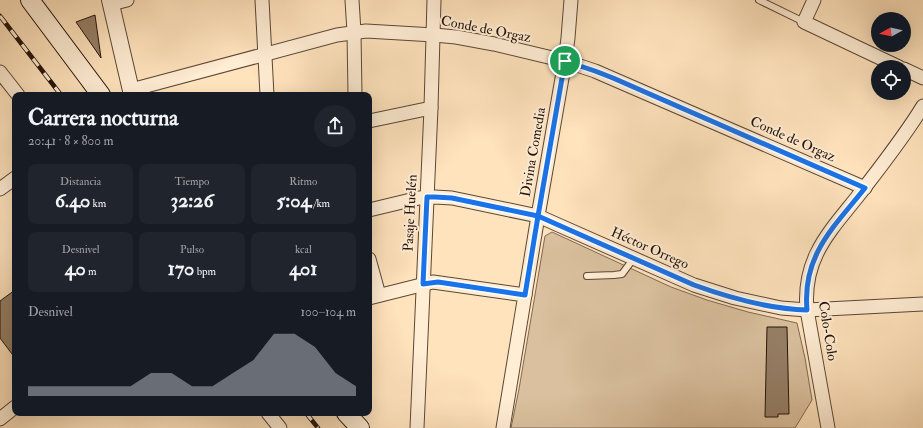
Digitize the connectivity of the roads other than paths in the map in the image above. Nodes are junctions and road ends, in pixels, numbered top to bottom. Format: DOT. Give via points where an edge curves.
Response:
graph roads {
  1 [pos="30,0"];
  2 [pos="126,0"];
  3 [pos="262,0"];
  4 [pos="352,0"];
  5 [pos="434,0"];
  6 [pos="571,0"];
  7 [pos="759,0"];
  8 [pos="814,0"];
  9 [pos="110,2"];
  10 [pos="804,22"];
  11 [pos="354,32"];
  12 [pos="434,35"];
  13 [pos="265,54"];
  14 [pos="884,60"];
  15 [pos="565,61"];
  16 [pos="0,72"];
  17 [pos="911,72"];
  18 [pos="923,78"];
  19 [pos="16,92"];
  20 [pos="99,92"];
  21 [pos="131,92"];
  22 [pos="267,92"];
  23 [pos="355,92"];
  24 [pos="923,106"];
  25 [pos="431,108"];
  26 [pos="372,120"];
  27 [pos="12,180"];
  28 [pos="865,188"];
  29 [pos="0,189"];
  30 [pos="427,197"];
  31 [pos="372,209"];
  32 [pos="538,216"];
  33 [pos="634,258"];
  34 [pos="587,276"];
  35 [pos="372,282"];
  36 [pos="423,284"];
  37 [pos="525,295"];
  38 [pos="374,297"];
  39 [pos="923,304"];
  40 [pos="807,310"];
  41 [pos="12,409"];
  42 [pos="270,416"];
  43 [pos="349,416"];
  44 [pos="0,419"];
  45 [pos="280,428"];
  46 [pos="360,428"];
  47 [pos="418,428"];
  48 [pos="503,428"];
  49 [pos="828,428"];
  1 -- 20 [label="main road"];
  2 -- 9 [label="street"];
  3 -- 13 [label="street"];
  4 -- 11 [label="street"];
  5 -- 12 [label="street, Pasaje Huelén"];
  6 -- 15 [label="street, Divina Comedia"];
  7 -- 10 [label="lane"];
  8 -- 10 [label="street"];
  9 -- 21 [label="street"];
  10 -- 14 [label="street"];
  11 -- 12 [label="street, Conde de Orgaz"];
  11 -- 13 [label="street, Conde de Orgaz"];
  11 -- 23 [label="street"];
  12 -- 15 [label="street, Conde de Orgaz" via="472,40"];
  12 -- 25 [label="street, Pasaje Huelén"];
  13 -- 21 [label="street, Conde de Orgaz"];
  13 -- 22 [label="street"];
  15 -- 28 [label="street, Conde de Orgaz" via="613,78"];
  15 -- 32 [label="street, Divina Comedia"];
  16 -- 19 [label="street"];
  17 -- 18 [label="street"];
  24 -- 28 [label="street, Colo-Colo"];
  25 -- 26 [label="street"];
  25 -- 30 [label="street, Pasaje Huelén"];
  27 -- 29 [label="street"];
  28 -- 40 [label="street, Colo-Colo" via="828,233 818,250 808,281"];
  30 -- 31 [label="street, Héctor Orrego"];
  30 -- 32 [label="street, Héctor Orrego" via="452,198"];
  30 -- 36 [label="street, Pasaje Huelén"];
  32 -- 33 [label="street, Héctor Orrego"];
  32 -- 37 [label="street, Divina Comedia"];
  33 -- 34 [label="lane" via="622,274"];
  33 -- 40 [label="street, Héctor Orrego" via="723,295 781,308"];
  35 -- 38 [label="street"];
  36 -- 37 [label="street" via="438,282"];
  36 -- 38 [label="street"];
  36 -- 47 [label="street, Pasaje Huelén"];
  37 -- 48 [label="street, Divina Comedia"];
  39 -- 40 [label="street, Héctor Orrego"];
  40 -- 49 [label="street, Colo-Colo"];
  41 -- 44 [label="street"];
  42 -- 45 [label="street"];
  43 -- 46 [label="main road"];
}
